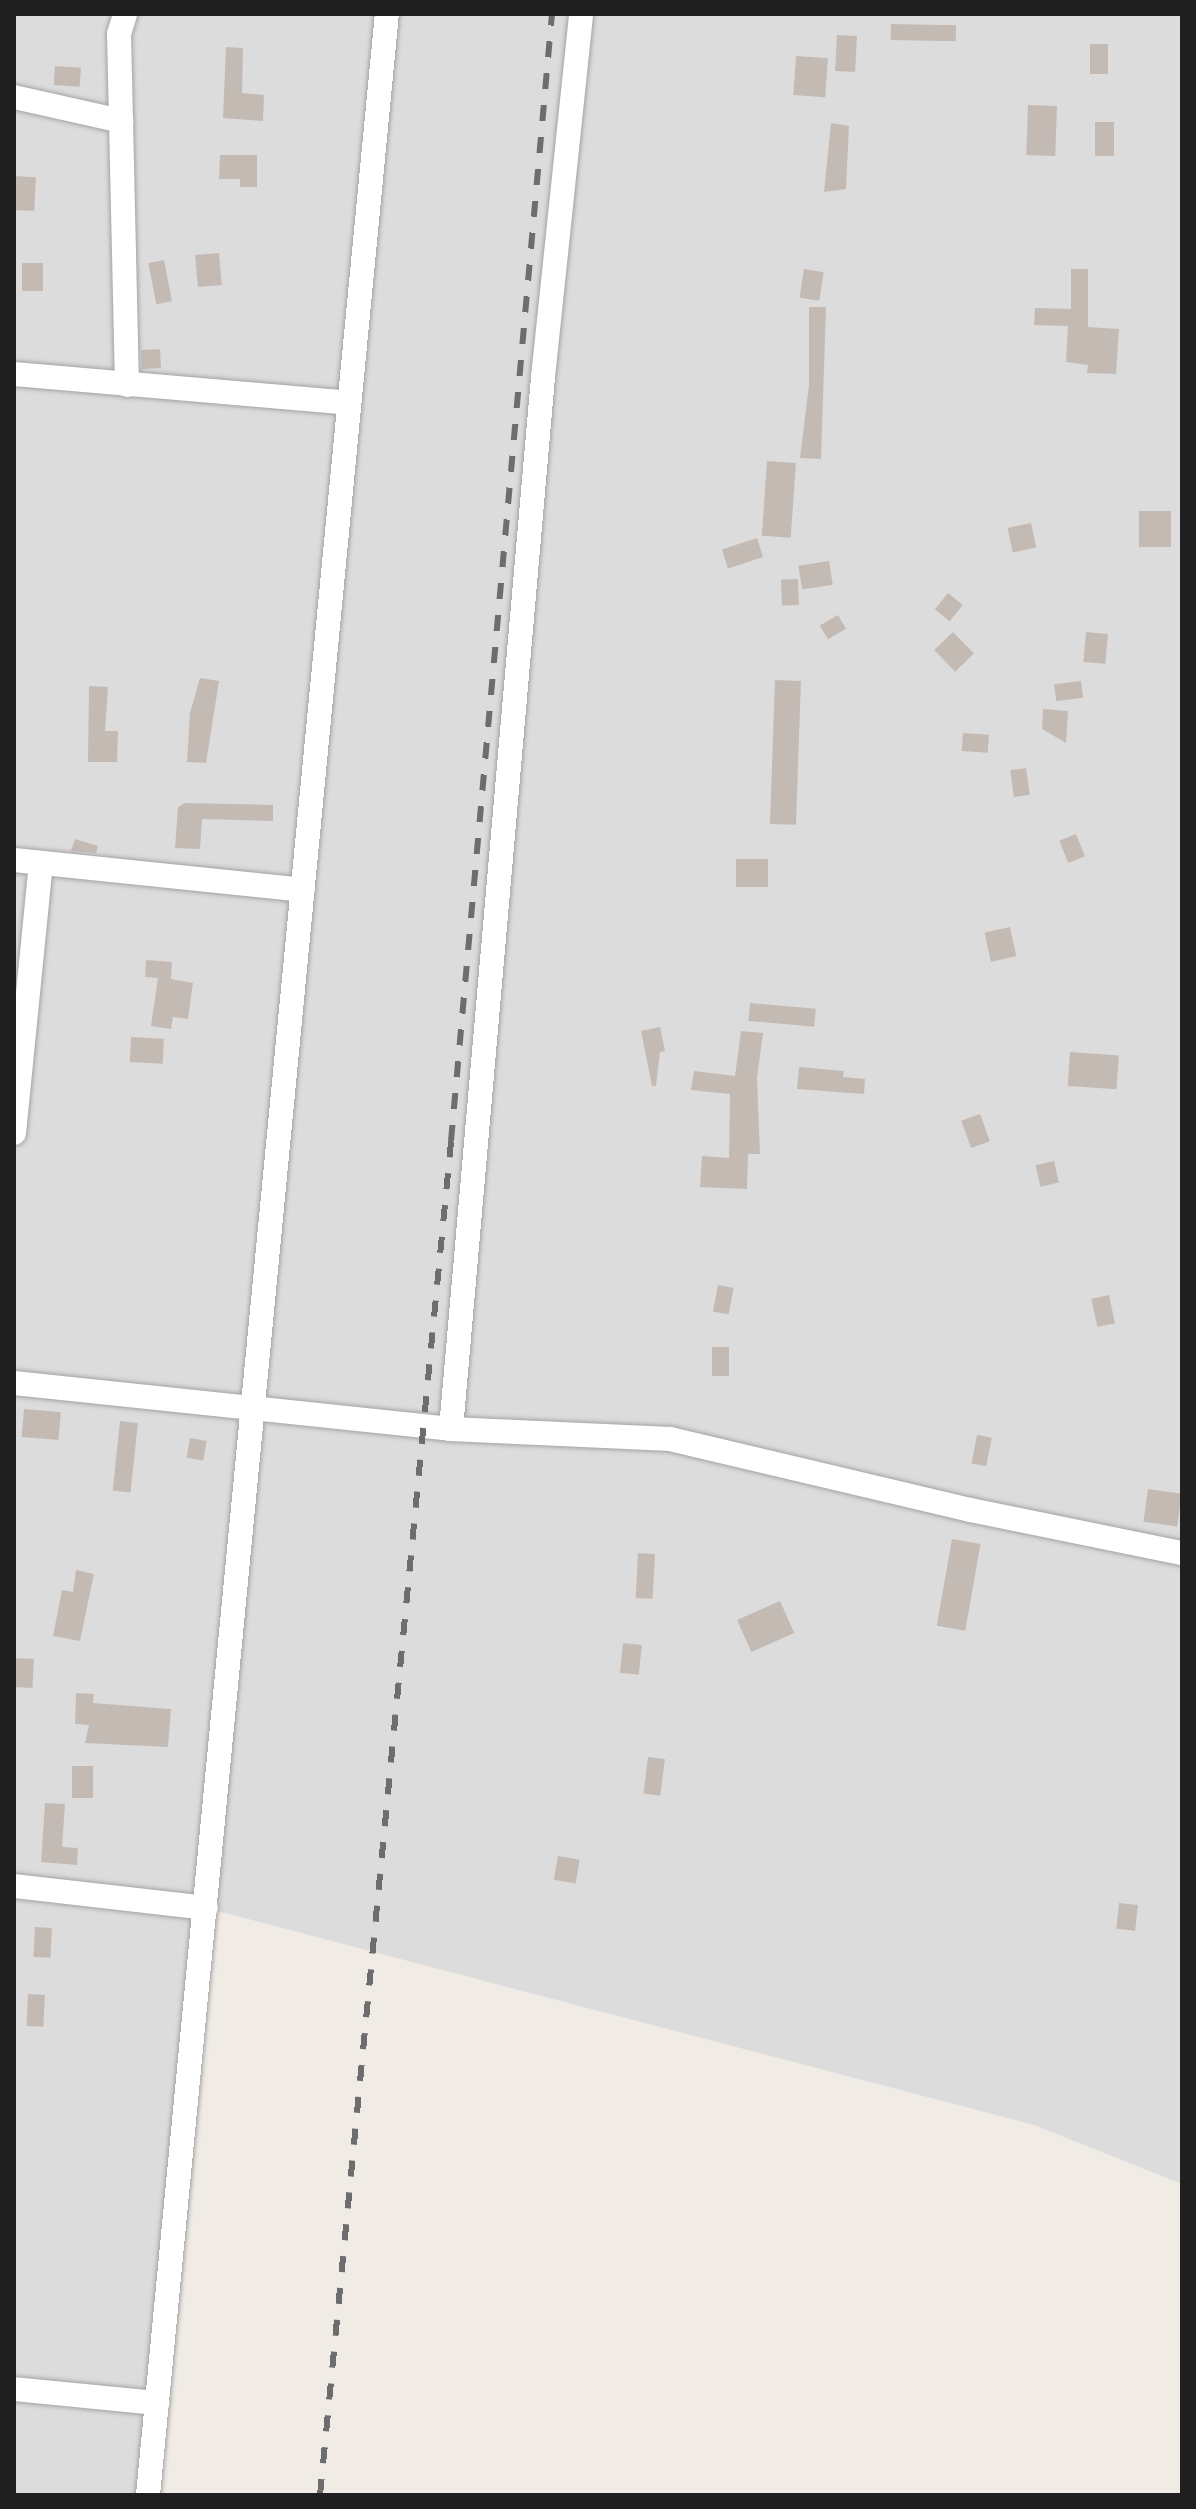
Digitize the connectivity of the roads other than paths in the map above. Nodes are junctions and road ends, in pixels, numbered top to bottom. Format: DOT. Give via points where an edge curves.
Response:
graph roads {
  1 [pos="125,14"];
  2 [pos="387,14"];
  3 [pos="581,14"];
  4 [pos="14,97"];
  5 [pos="121,121"];
  6 [pos="14,374"];
  7 [pos="127,385"];
  8 [pos="349,403"];
  9 [pos="14,860"];
  10 [pos="41,863"];
  11 [pos="302,890"];
  12 [pos="14,1133"];
  13 [pos="14,1383"];
  14 [pos="254,1406"];
  15 [pos="451,1429"];
  16 [pos="1182,1553"];
  17 [pos="14,1886"];
  18 [pos="206,1908"];
  19 [pos="14,2389"];
  20 [pos="157,2403"];
  21 [pos="148,2495"];
  1 -- 5 [label="street" via="119,34"];
  2 -- 8 [label="street"];
  3 -- 15 [label="street" via="543,377"];
  4 -- 5 [label="street"];
  5 -- 7 [label="street"];
  6 -- 7 [label="street"];
  7 -- 8 [label="street"];
  8 -- 11 [label="street"];
  9 -- 10 [label="street"];
  10 -- 11 [label="street"];
  10 -- 12 [label="street"];
  11 -- 14 [label="street"];
  13 -- 14 [label="street"];
  14 -- 15 [label="street"];
  14 -- 18 [label="street"];
  15 -- 16 [label="street" via="670,1439 970,1510"];
  17 -- 18 [label="street"];
  18 -- 20 [label="street"];
  19 -- 20 [label="street"];
  20 -- 21 [label="street"];
}
